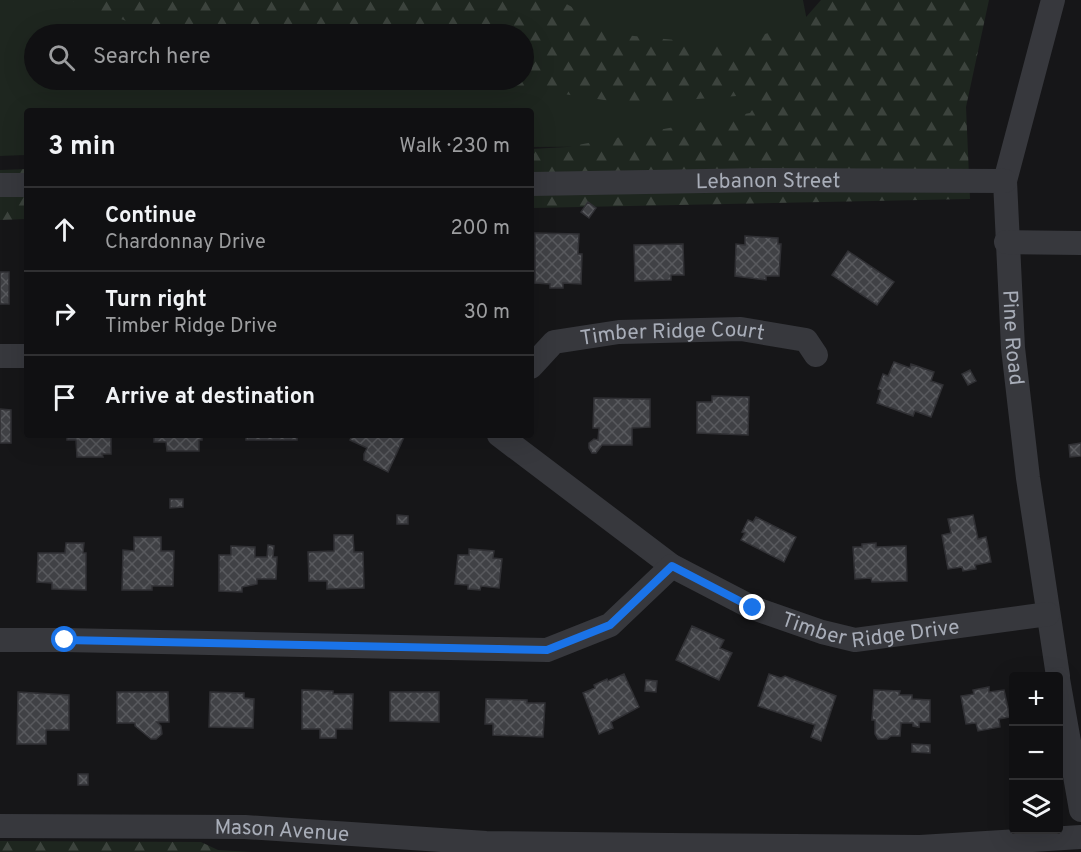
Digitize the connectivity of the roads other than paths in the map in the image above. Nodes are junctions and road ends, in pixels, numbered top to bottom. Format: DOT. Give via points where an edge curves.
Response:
graph roads {
  1 [pos="1053,0"];
  2 [pos="1005,181"];
  3 [pos="534,184"];
  4 [pos="0,185"];
  5 [pos="24,185"];
  6 [pos="1006,242"];
  7 [pos="1081,243"];
  8 [pos="816,355"];
  9 [pos="0,356"];
  10 [pos="24,356"];
  11 [pos="534,364"];
  12 [pos="503,438"];
  13 [pos="672,566"];
  14 [pos="1048,614"];
  15 [pos="0,640"];
  16 [pos="1057,672"];
  17 [pos="1063,707"];
  18 [pos="1081,810"];
  19 [pos="0,826"];
  20 [pos="1081,837"];
  1 -- 2 [label="street, Pine Road"];
  2 -- 3 [label="street, Lebanon Street"];
  2 -- 6 [label="street, Pine Road"];
  4 -- 5 [label="street"];
  6 -- 7 [label="street"];
  6 -- 14 [label="street, Pine Road" via="1013,348"];
  8 -- 11 [label="street, Timber Ridge Court" via="806,340 741,329 619,332 554,342"];
  9 -- 10 [label="street"];
  12 -- 13 [label="street, Timber Ridge Drive"];
  13 -- 14 [label="street, Timber Ridge Drive" via="753,608 855,640"];
  13 -- 15 [label="street" via="610,625 547,650"];
  14 -- 16 [label="street, Pine Road"];
  17 -- 18 [label="street, Pine Road"];
  19 -- 20 [label="street, Mason Avenue" via="245,827 486,843 920,847"];
}
